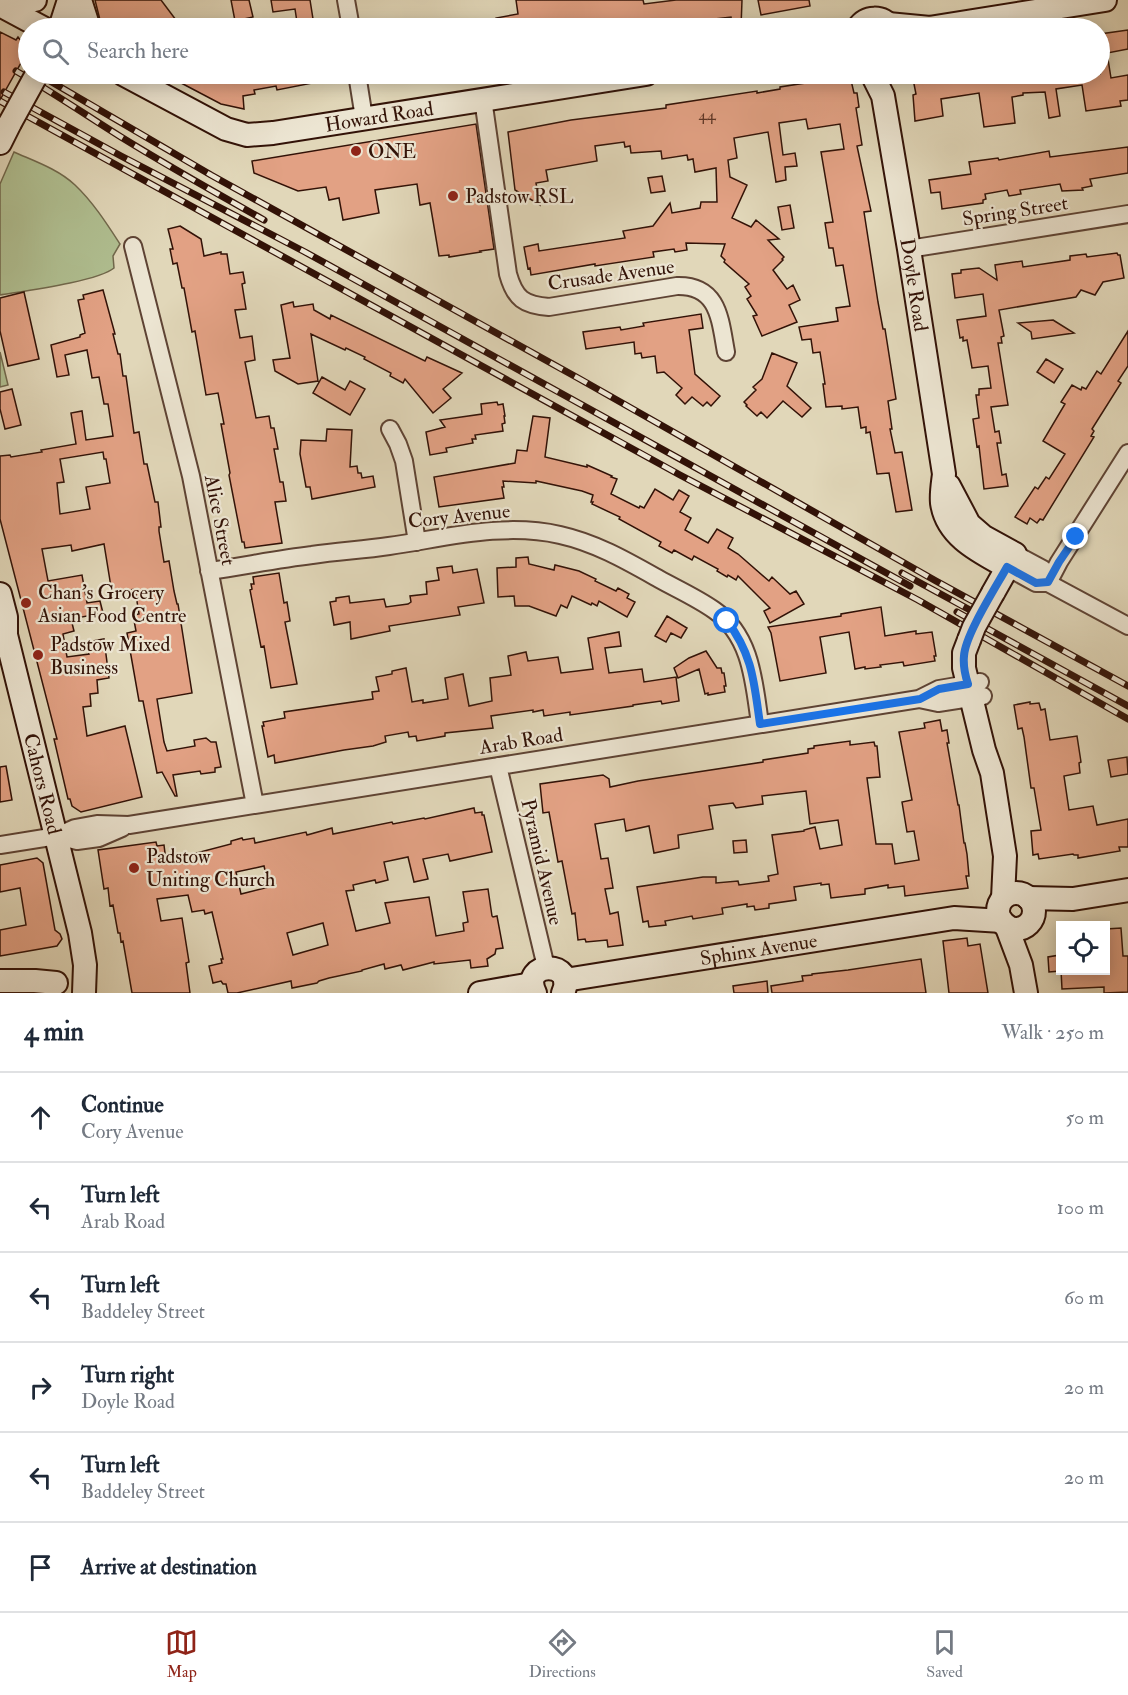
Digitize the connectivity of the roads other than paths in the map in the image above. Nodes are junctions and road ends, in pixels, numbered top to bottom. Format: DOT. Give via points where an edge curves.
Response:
graph roads {
  1 [pos="7,0"];
  2 [pos="35,0"];
  3 [pos="69,0"];
  4 [pos="80,0"];
  5 [pos="346,0"];
  6 [pos="1105,0"];
  7 [pos="861,1"];
  8 [pos="0,5"];
  9 [pos="24,18"];
  10 [pos="63,18"];
  11 [pos="86,18"];
  12 [pos="349,18"];
  13 [pos="869,18"];
  14 [pos="992,18"];
  15 [pos="32,84"];
  16 [pos="141,84"];
  17 [pos="359,84"];
  18 [pos="580,84"];
  19 [pos="877,84"];
  20 [pos="885,84"];
  21 [pos="883,96"];
  22 [pos="483,99"];
  23 [pos="364,118"];
  24 [pos="5,133"];
  25 [pos="1128,214"];
  26 [pos="134,246"];
  27 [pos="909,249"];
  28 [pos="726,352"];
  29 [pos="390,429"];
  30 [pos="1128,453"];
  31 [pos="417,542"];
  32 [pos="1011,560"];
  33 [pos="209,571"];
  34 [pos="1048,582"];
  35 [pos="0,594"];
  36 [pos="1128,626"];
  37 [pos="3,630"];
  38 [pos="976,690"];
  39 [pos="760,724"];
  40 [pos="498,766"];
  41 [pos="255,805"];
  42 [pos="57,836"];
  43 [pos="0,845"];
  44 [pos="1128,890"];
  45 [pos="1016,910"];
  46 [pos="80,933"];
  47 [pos="0,982"];
  48 [pos="538,982"];
  49 [pos="53,986"];
  50 [pos="564,987"];
  51 [pos="29,993"];
  52 [pos="84,993"];
  53 [pos="480,993"];
  54 [pos="1026,993"];
  1 -- 2 [label="street"];
  3 -- 10 [label="street"];
  4 -- 11 [label="street"];
  5 -- 12 [label="street"];
  6 -- 14 [label="street"];
  7 -- 13 [label="street"];
  8 -- 9 [label="street"];
  15 -- 24 [label="street, bridge"];
  16 -- 23 [label="street, Howard Road" via="237,133 260,135"];
  17 -- 23 [label="street"];
  18 -- 22 [label="street, Howard Road"];
  19 -- 21 [label="street, Doyle Road"];
  20 -- 21 [label="street, Doyle Road"];
  21 -- 27 [label="street, Doyle Road"];
  22 -- 23 [label="street, Howard Road"];
  22 -- 28 [label="street, Crusade Avenue" via="508,274 519,298 533,306 549,307 688,286 712,300 719,313"];
  25 -- 27 [label="street, Spring Street"];
  26 -- 33 [label="street, Alice Street" via="191,476"];
  27 -- 32 [label="street, Doyle Road" via="944,474 944,511 959,537 976,550"];
  29 -- 31 [label="street" via="404,461"];
  30 -- 34 [label="street"];
  31 -- 33 [label="street, Cory Avenue"];
  31 -- 39 [label="street, Cory Avenue" via="478,532 531,531 583,542 630,563 727,621 751,665"];
  32 -- 34 [label="street, Doyle Road" via="1036,583"];
  32 -- 38 [label="street, bridge" via="964,653 964,668"];
  33 -- 41 [label="street, Alice Street"];
  34 -- 36 [label="street, Doyle Road"];
  35 -- 37 [label="street, Cahors Road" via="6,617"];
  37 -- 42 [label="street, Cahors Road"];
  38 -- 39 [label="street, Arab Road" via="939,689 920,699"];
  38 -- 45 [label="street" via="992,736 992,773"];
  39 -- 40 [label="street, Arab Road"];
  40 -- 41 [label="street, Arab Road"];
  40 -- 48 [label="street, Pyramid Avenue"];
  41 -- 42 [label="street, Arab Road" via="129,825 97,824"];
  42 -- 43 [label="street, Arab Road"];
  42 -- 46 [label="street, Cahors Road"];
  44 -- 45 [label="street"];
  45 -- 50 [label="street, Sphinx Avenue"];
  45 -- 54 [label="street"];
  46 -- 49 [label="street, Cahors Road" via="74,960"];
  46 -- 52 [label="street, Cahors Road"];
  47 -- 49 [label="street" via="35,981"];
  47 -- 51 [label="street"];
  48 -- 50 [label="street" via="556,969"];
  48 -- 53 [label="street"];
  49 -- 52 [label="street" via="67,981"];
}
